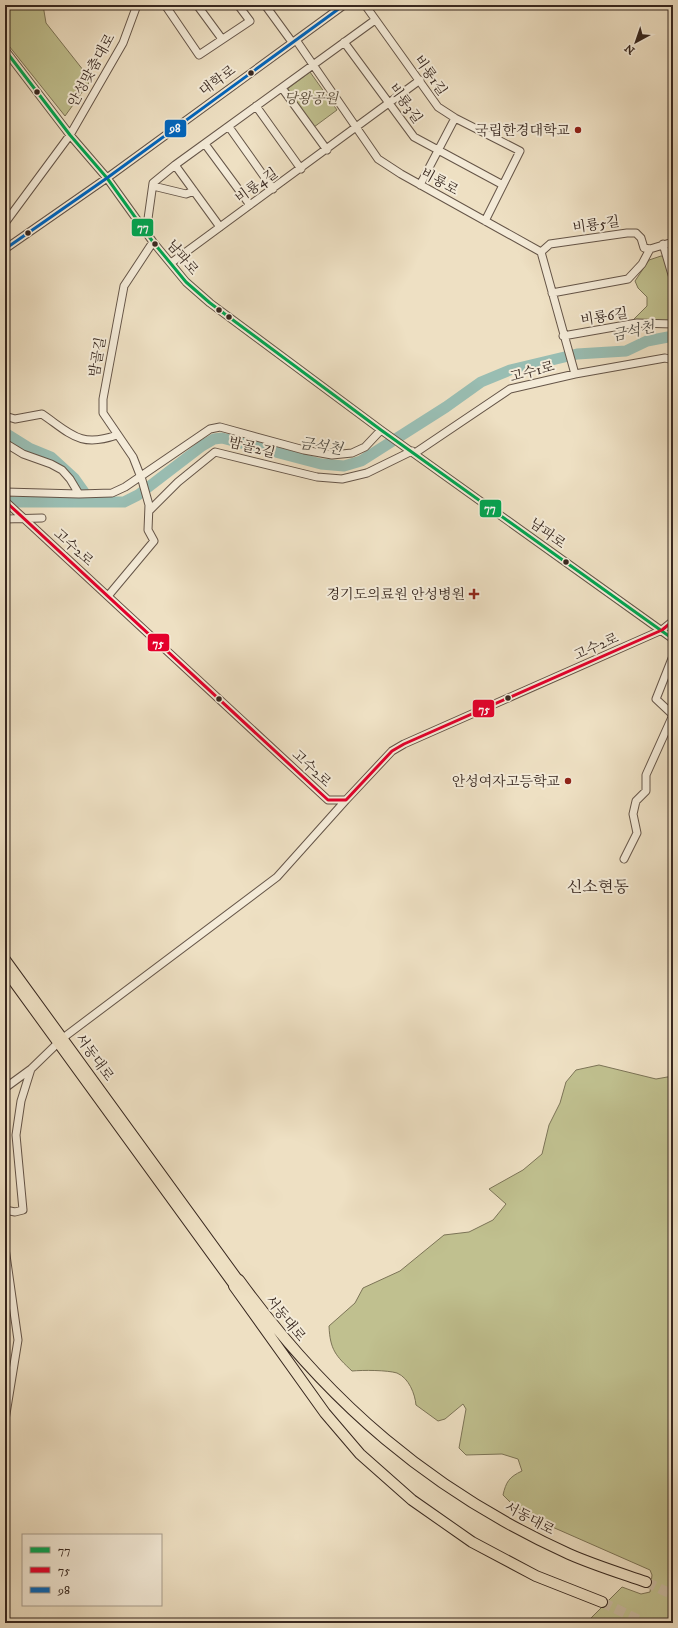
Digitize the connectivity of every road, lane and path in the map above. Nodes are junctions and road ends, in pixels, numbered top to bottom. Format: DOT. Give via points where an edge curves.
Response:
graph roads {
  1 [pos="137,5"];
  2 [pos="165,5"];
  3 [pos="197,5"];
  4 [pos="238,5"];
  5 [pos="265,5"];
  6 [pos="344,5"];
  7 [pos="365,5"];
  8 [pos="375,20"];
  9 [pos="222,39"];
  10 [pos="294,41"];
  11 [pos="344,42"];
  12 [pos="5,50"];
  13 [pos="313,65"];
  14 [pos="420,80"];
  15 [pos="282,88"];
  16 [pos="390,103"];
  17 [pos="256,106"];
  18 [pos="455,118"];
  19 [pos="228,127"];
  20 [pos="357,128"];
  21 [pos="70,135"];
  22 [pos="205,144"];
  23 [pos="327,150"];
  24 [pos="439,151"];
  25 [pos="175,165"];
  26 [pos="301,169"];
  27 [pos="107,178"];
  28 [pos="420,185"];
  29 [pos="503,185"];
  30 [pos="153,186"];
  31 [pos="273,189"];
  32 [pos="194,191"];
  33 [pos="250,205"];
  34 [pos="485,221"];
  35 [pos="5,223"];
  36 [pos="220,227"];
  37 [pos="146,233"];
  38 [pos="154,242"];
  39 [pos="673,242"];
  40 [pos="663,244"];
  41 [pos="5,249"];
  42 [pos="650,249"];
  43 [pos="541,252"];
  44 [pos="171,263"];
  45 [pos="673,278"];
  46 [pos="552,293"];
  47 [pos="673,324"];
  48 [pos="563,336"];
  49 [pos="673,360"];
  50 [pos="575,374"];
  51 [pos="5,416"];
  52 [pos="381,430"];
  53 [pos="117,435"];
  54 [pos="5,443"];
  55 [pos="412,451"];
  56 [pos="141,478"];
  57 [pos="5,492"];
  58 [pos="80,494"];
  59 [pos="5,501"];
  60 [pos="149,508"];
  61 [pos="21,517"];
  62 [pos="42,518"];
  63 [pos="5,519"];
  64 [pos="108,596"];
  65 [pos="673,621"];
  66 [pos="662,630"];
  67 [pos="673,639"];
  68 [pos="673,656"];
  69 [pos="346,800"];
  70 [pos="624,859"];
  71 [pos="5,958"];
  72 [pos="5,971"];
  73 [pos="60,1040"];
  74 [pos="31,1069"];
  75 [pos="5,1088"];
  76 [pos="5,1210"];
  77 [pos="5,1248"];
  78 [pos="236,1283"];
  79 [pos="5,1420"];
  80 [pos="646,1582"];
  81 [pos="602,1602"];
  1 -- 21 [label="street, 안성맞춤대로" via="123,42"];
  2 -- 9 [label="street" via="199,54"];
  3 -- 9 [label="street"];
  4 -- 9 [label="street" via="250,21"];
  5 -- 10 [label="street, 비룡로"];
  6 -- 10 [label="street, 대학로"];
  7 -- 8 [label="street, 비룡1길"];
  8 -- 11 [label="street"];
  8 -- 14 [label="street, 비룡1길"];
  10 -- 13 [label="street, 비룡로"];
  10 -- 27 [label="street, 대학로"];
  11 -- 13 [label="street"];
  11 -- 16 [label="street, 비룡3길"];
  12 -- 21 [label="street, 남파로"];
  13 -- 15 [label="street"];
  13 -- 20 [label="street, 비룡로"];
  14 -- 16 [label="street, 비룡4길"];
  14 -- 18 [label="street, 비룡1길" via="438,107"];
  15 -- 17 [label="street"];
  15 -- 23 [label="street"];
  16 -- 20 [label="street, 비룡4길"];
  16 -- 24 [label="street, 비룡3길" via="414,137"];
  17 -- 19 [label="street"];
  17 -- 26 [label="street"];
  18 -- 24 [label="street"];
  18 -- 29 [label="street, 비룡1길" via="520,151"];
  19 -- 22 [label="street"];
  19 -- 31 [label="street"];
  20 -- 23 [label="street, 비룡4길"];
  20 -- 28 [label="street, 비룡로" via="378,159"];
  21 -- 27 [label="street, 남파로"];
  21 -- 35 [label="street, 안성맞춤대로"];
  22 -- 25 [label="street"];
  22 -- 33 [label="street"];
  23 -- 26 [label="street, 비룡4길"];
  24 -- 28 [label="street"];
  24 -- 29 [label="street, 비룡3길"];
  25 -- 30 [label="street" via="153,183"];
  25 -- 32 [label="street"];
  26 -- 31 [label="street, 비룡4길"];
  27 -- 37 [label="street, 남파로"];
  27 -- 41 [label="street, 대학로"];
  28 -- 34 [label="street, 비룡로"];
  29 -- 34 [label="street, 비룡1길"];
  30 -- 32 [label="street" via="186,194"];
  30 -- 37 [label="street"];
  31 -- 33 [label="street, 비룡4길"];
  32 -- 36 [label="street"];
  33 -- 36 [label="street, 비룡4길"];
  34 -- 43 [label="street, 비룡로"];
  36 -- 44 [label="street, 비룡4길"];
  37 -- 38 [label="street, 남파로"];
  38 -- 44 [label="street, 남파로"];
  38 -- 53 [label="street, 밤골길" via="124,286 113,340 103,413"];
  39 -- 40 [label="street"];
  40 -- 42 [label="street"];
  40 -- 45 [label="street"];
  42 -- 43 [label="street, 비룡5길" via="644,248 641,238 636,233 627,233 550,244"];
  42 -- 46 [label="street" via="642,264 628,279"];
  43 -- 46 [label="street"];
  44 -- 52 [label="street, 남파로" via="186,282 210,303"];
  46 -- 48 [label="street"];
  47 -- 48 [label="street, 비룡6길" via="637,323"];
  48 -- 50 [label="street"];
  49 -- 50 [label="street, 고수1로" via="665,358"];
  50 -- 55 [label="street, 고수1로" via="510,389"];
  51 -- 53 [label="street" via="15,419 42,414 80,440 101,441"];
  52 -- 55 [label="street, 남파로"];
  52 -- 56 [label="street" via="365,447 352,453 332,455 220,427 210,429"];
  53 -- 56 [label="street, 밤골길" via="134,458"];
  54 -- 58 [label="street" via="23,454 62,470"];
  55 -- 60 [label="street, 밤골2길" via="366,473 342,479 317,477 215,452"];
  55 -- 66 [label="street, 남파로"];
  56 -- 58 [label="street" via="112,493"];
  56 -- 60 [label="street, 밤골길"];
  57 -- 58 [label="street"];
  59 -- 61 [label="street, 고수2로"];
  60 -- 64 [label="street, 밤골길" via="148,530 154,541"];
  61 -- 62 [label="street"];
  61 -- 63 [label="street"];
  61 -- 64 [label="street, 고수2로"];
  64 -- 69 [label="street, 고수2로" via="328,800"];
  65 -- 66 [label="street, 고수2로"];
  66 -- 67 [label="street, 남파로"];
  66 -- 69 [label="street, 고수2로" via="404,744 392,751"];
  68 -- 70 [label="street" via="656,699 673,715 646,775 646,791 636,801 633,814 637,833"];
  69 -- 73 [label="street" via="277,877"];
  71 -- 73 [label="main road, 서동대로"];
  72 -- 73 [label="main road, 서동대로"];
  73 -- 74 [label="street"];
  73 -- 78 [label="main road, 서동대로"];
  74 -- 75 [label="street"];
  74 -- 76 [label="street" via="21,1101 16,1135 22,1210"];
  77 -- 79 [label="street" via="18,1340"];
  78 -- 80 [label="highway, 서동대로" via="320,1380 398,1451 464,1497 529,1534 571,1554"];
  78 -- 81 [label="highway, 서동대로" via="325,1413 360,1454 412,1500 472,1542 536,1576"];
}
